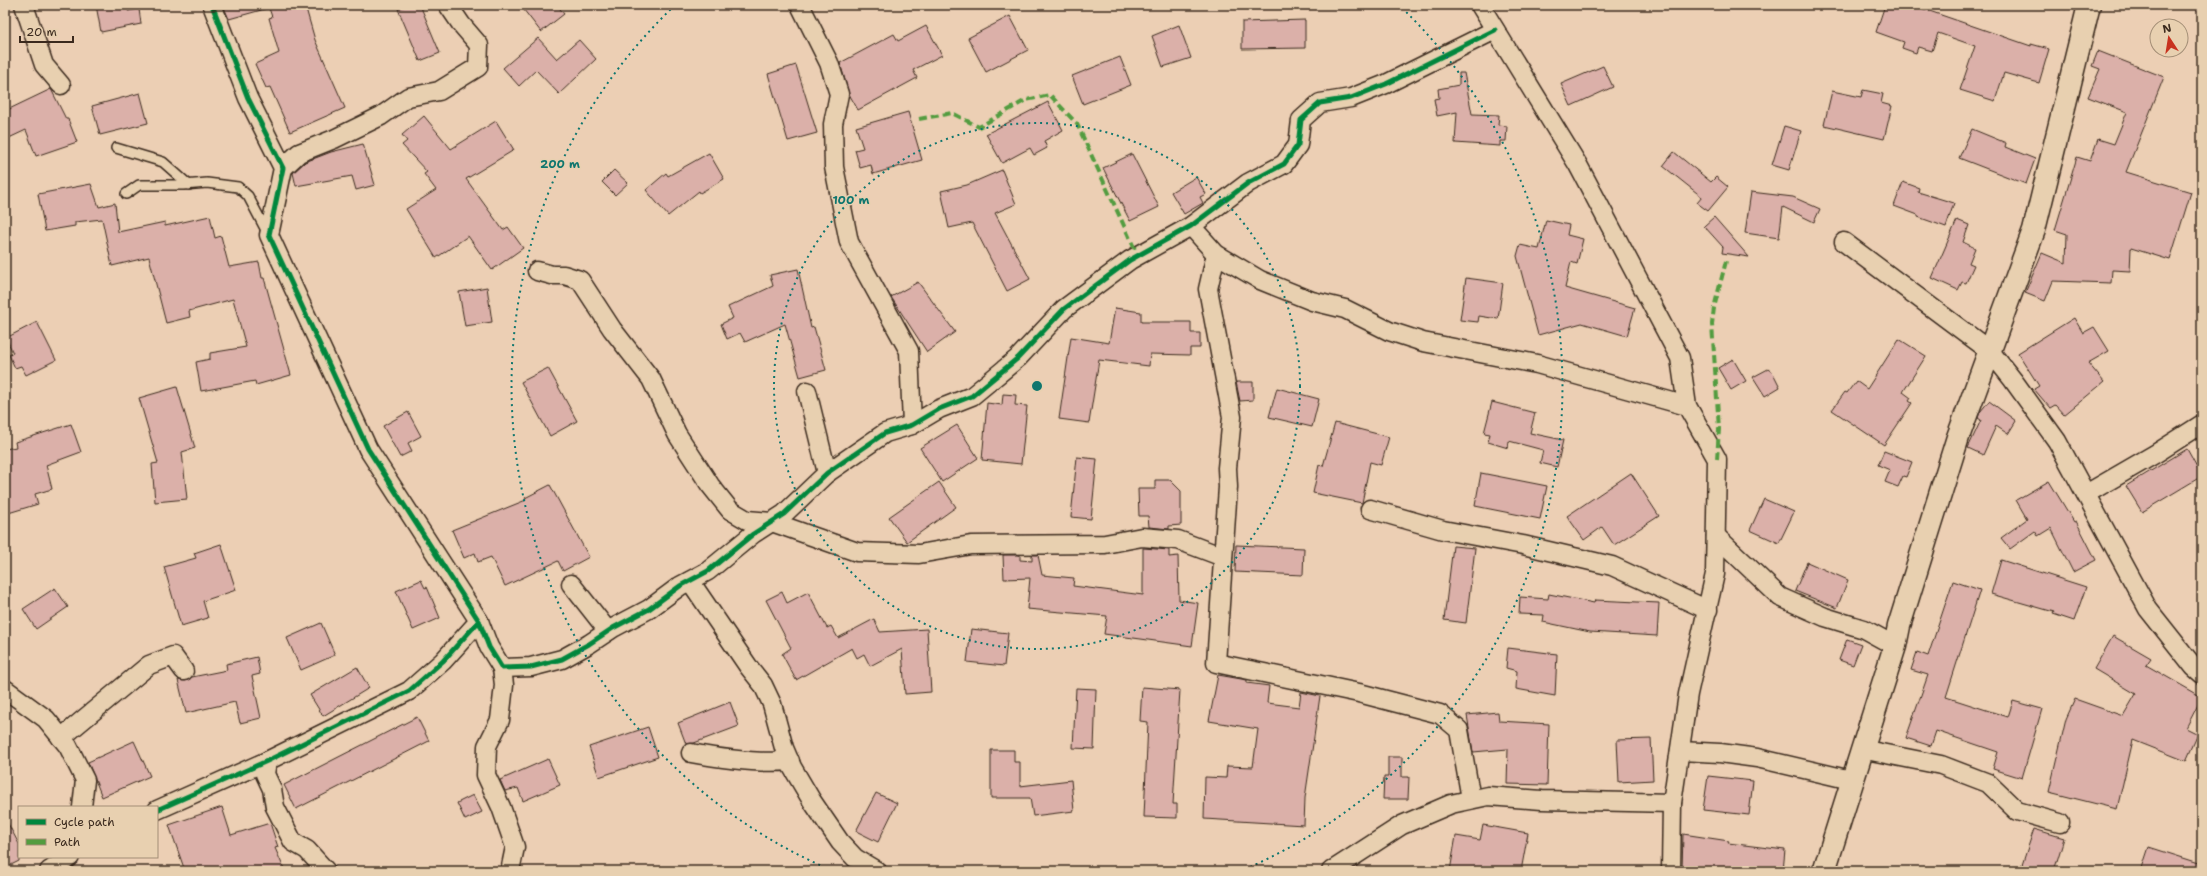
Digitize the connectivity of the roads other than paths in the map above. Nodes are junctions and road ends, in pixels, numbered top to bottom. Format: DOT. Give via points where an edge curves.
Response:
graph roads {
  1 [pos="24,5"];
  2 [pos="212,5"];
  3 [pos="448,5"];
  4 [pos="800,5"];
  5 [pos="1480,5"];
  6 [pos="2089,5"];
  7 [pos="1495,30"];
  8 [pos="61,85"];
  9 [pos="116,148"];
  10 [pos="283,168"];
  11 [pos="189,185"];
  12 [pos="126,194"];
  13 [pos="1191,226"];
  14 [pos="269,235"];
  15 [pos="1844,242"];
  16 [pos="1216,254"];
  17 [pos="536,271"];
  18 [pos="1990,351"];
  19 [pos="807,391"];
  20 [pos="1687,406"];
  21 [pos="2202,424"];
  22 [pos="912,425"];
  23 [pos="827,473"];
  24 [pos="2086,494"];
  25 [pos="1370,509"];
  26 [pos="772,522"];
  27 [pos="1716,536"];
  28 [pos="1223,557"];
  29 [pos="690,581"];
  30 [pos="571,584"];
  31 [pos="1708,610"];
  32 [pos="479,622"];
  33 [pos="608,631"];
  34 [pos="1895,646"];
  35 [pos="502,668"];
  36 [pos="184,671"];
  37 [pos="2202,674"];
  38 [pos="5,689"];
  39 [pos="61,738"];
  40 [pos="1861,749"];
  41 [pos="1680,751"];
  42 [pos="691,753"];
  43 [pos="267,761"];
  44 [pos="790,761"];
  45 [pos="1852,780"];
  46 [pos="1471,800"];
  47 [pos="1672,803"];
  48 [pos="82,806"];
  49 [pos="158,810"];
  50 [pos="2060,823"];
  51 [pos="70,858"];
  52 [pos="72,858"];
  53 [pos="49,871"];
  54 [pos="72,871"];
  55 [pos="326,871"];
  56 [pos="510,871"];
  57 [pos="877,871"];
  58 [pos="1331,871"];
  59 [pos="1671,871"];
  60 [pos="1824,871"];
  1 -- 8 [label="street" via="44,65"];
  2 -- 10 [label="street" via="248,98"];
  3 -- 10 [label="street" via="480,46 478,67 439,91 408,97 381,116 299,153"];
  4 -- 22 [label="street" via="829,63 839,94 833,124 834,167 849,242 909,351"];
  5 -- 7 [label="street"];
  6 -- 18 [label="street" via="2034,230"];
  7 -- 13 [label="street" via="1386,84 1351,98 1320,103 1301,120 1298,145 1284,164 1248,183"];
  7 -- 20 [label="street" via="1578,165 1680,358"];
  9 -- 11 [label="lane" via="163,162"];
  10 -- 14 [label="street"];
  11 -- 12 [label="lane" via="140,185"];
  11 -- 14 [label="lane" via="207,183 238,187 248,196"];
  13 -- 16 [label="street"];
  13 -- 22 [label="street" via="1130,260 1064,309 1018,358 972,396 939,409"];
  14 -- 32 [label="street" via="368,449"];
  15 -- 18 [label="street"];
  16 -- 20 [label="street" via="1260,280 1312,301 1345,309 1390,331 1423,342 1538,364"];
  16 -- 28 [label="street" via="1208,289 1232,417"];
  17 -- 26 [label="street" via="580,280 612,329 651,379 678,434 720,498 730,510 747,520"];
  18 -- 24 [label="street" via="2057,441"];
  18 -- 34 [label="street" via="1958,437"];
  19 -- 23 [label="street"];
  20 -- 27 [label="street" via="1717,459"];
  21 -- 24 [label="street"];
  22 -- 23 [label="street" via="885,433"];
  23 -- 26 [label="street" via="784,514"];
  24 -- 37 [label="street" via="2148,609"];
  25 -- 31 [label="street" via="1443,530 1612,566"];
  26 -- 28 [label="street" via="857,552 919,554 971,545 1105,544 1142,537 1178,540"];
  26 -- 29 [label="street" via="753,534 708,571"];
  27 -- 31 [label="street" via="1715,574"];
  27 -- 34 [label="street" via="1780,597 1825,617 1864,629"];
  28 -- 46 [label="street" via="1216,663 1359,693 1440,714 1459,730"];
  29 -- 33 [label="street" via="649,609"];
  29 -- 44 [label="street" via="763,685 772,704"];
  30 -- 33 [label="street"];
  31 -- 41 [label="street" via="1688,694"];
  32 -- 35 [label="street" via="489,647"];
  32 -- 43 [label="street" via="443,661 409,691"];
  33 -- 35 [label="street" via="562,659 531,667"];
  34 -- 40 [label="street"];
  35 -- 56 [label="street" via="504,685 500,720 487,746 486,775 515,847"];
  36 -- 39 [label="street" via="173,656 149,665"];
  38 -- 39 [label="street" via="46,719"];
  39 -- 48 [label="street" via="68,746 85,780"];
  40 -- 45 [label="street"];
  40 -- 50 [label="street" via="1941,765 1988,783 2017,811"];
  41 -- 45 [label="street" via="1757,758"];
  41 -- 47 [label="street"];
  42 -- 44 [label="street" via="757,761"];
  43 -- 49 [label="street"];
  43 -- 55 [label="street" via="265,774 272,789 275,807 292,842 307,850"];
  44 -- 57 [label="street" via="812,801 840,842 855,858"];
  45 -- 60 [label="street"];
  46 -- 47 [label="street" via="1488,796"];
  46 -- 58 [label="street" via="1452,804 1402,825"];
  47 -- 59 [label="street"];
  51 -- 53 [label="street"];
  52 -- 54 [label="street"];
}
